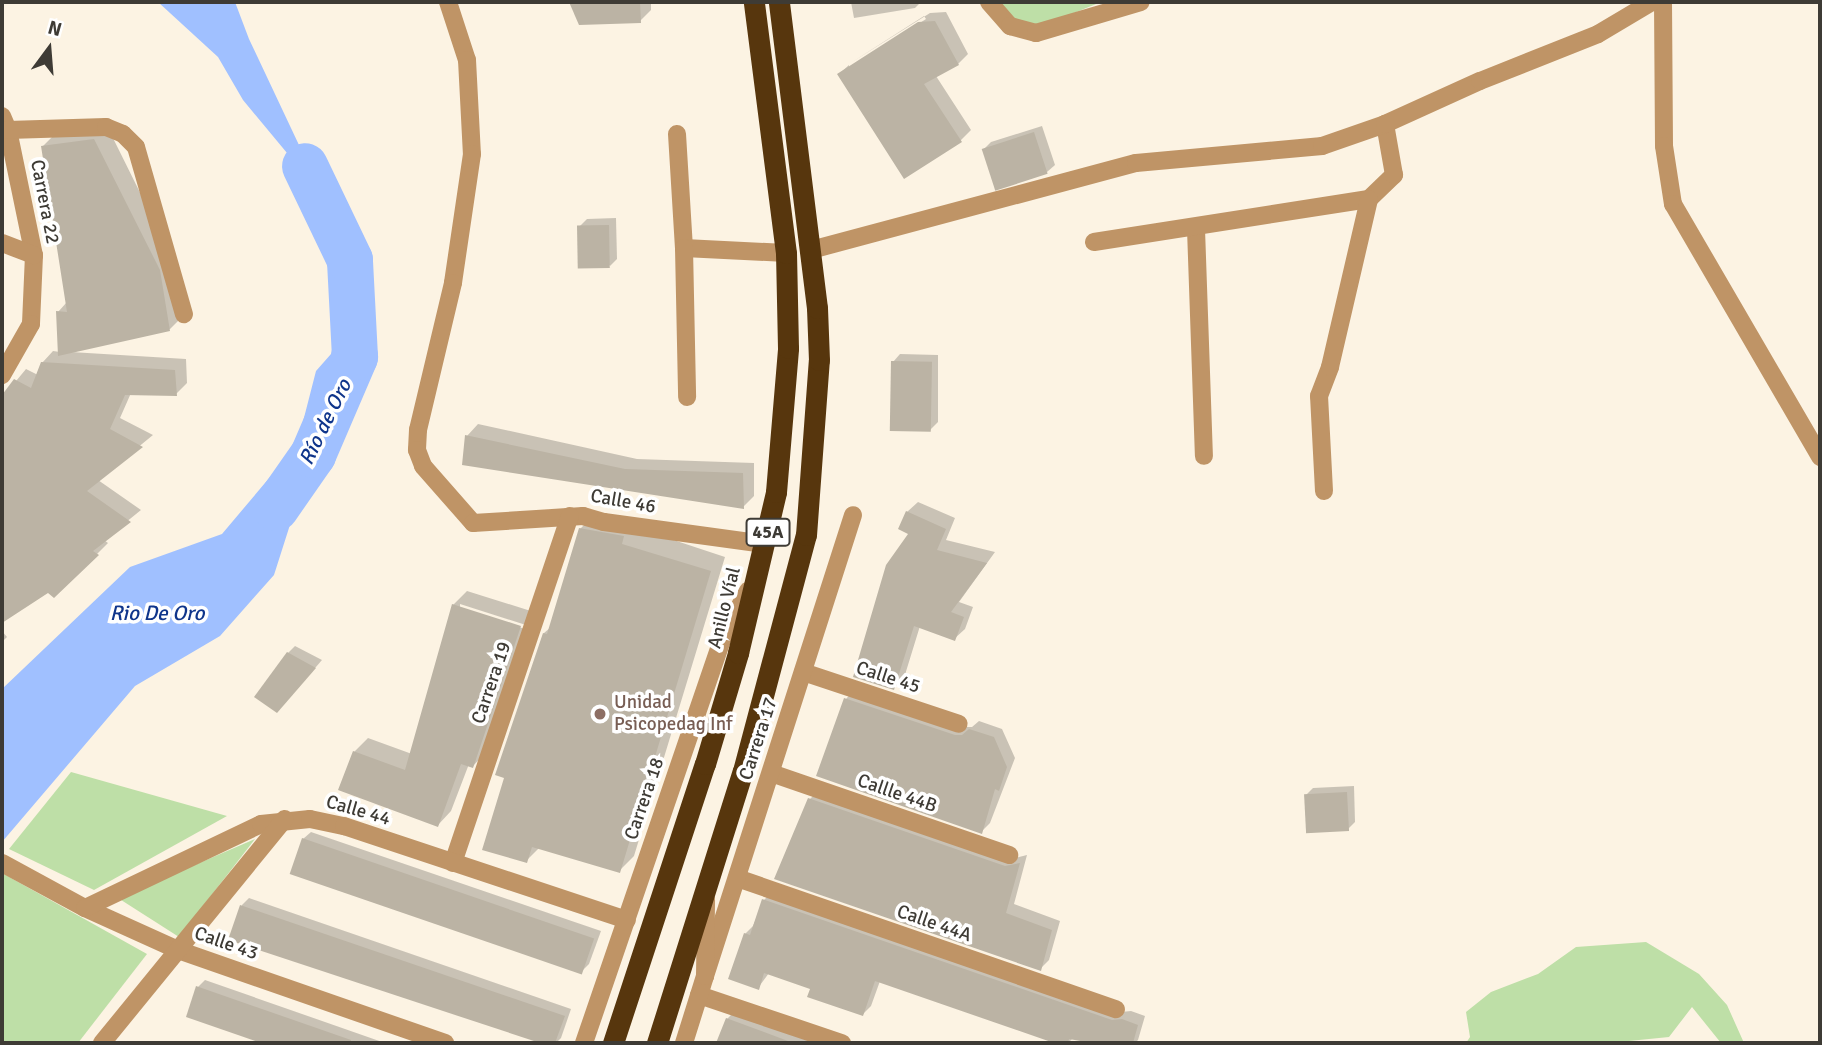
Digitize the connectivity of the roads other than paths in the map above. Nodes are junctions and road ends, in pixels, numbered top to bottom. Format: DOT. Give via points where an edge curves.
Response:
graph roads {
  1 [pos="448,2"];
  2 [pos="754,2"];
  3 [pos="779,2"];
  4 [pos="989,2"];
  5 [pos="1141,2"];
  6 [pos="1652,2"];
  7 [pos="1663,2"];
  8 [pos="5,123"];
  9 [pos="1385,124"];
  10 [pos="677,134"];
  11 [pos="1369,199"];
  12 [pos="1196,229"];
  13 [pos="1094,242"];
  14 [pos="2,243"];
  15 [pos="684,248"];
  16 [pos="811,250"];
  17 [pos="786,253"];
  18 [pos="34,255"];
  19 [pos="184,314"];
  20 [pos="2,375"];
  21 [pos="687,397"];
  22 [pos="1204,456"];
  23 [pos="1820,457"];
  24 [pos="1324,491"];
  25 [pos="853,515"];
  26 [pos="570,516"];
  27 [pos="765,544"];
  28 [pos="758,573"];
  29 [pos="803,672"];
  30 [pos="959,724"];
  31 [pos="771,773"];
  32 [pos="285,819"];
  33 [pos="1009,855"];
  34 [pos="453,863"];
  35 [pos="5,864"];
  36 [pos="737,878"];
  37 [pos="706,893"];
  38 [pos="85,908"];
  39 [pos="626,920"];
  40 [pos="178,950"];
  41 [pos="705,976"];
  42 [pos="699,995"];
  43 [pos="1116,1009"];
  44 [pos="102,1043"];
  45 [pos="445,1043"];
  46 [pos="583,1043"];
  47 [pos="613,1043"];
  48 [pos="657,1043"];
  49 [pos="684,1043"];
  50 [pos="842,1043"];
  1 -- 26 [label="street, Calle 46" via="467,60 472,154 453,283 417,450 423,467 473,523"];
  2 -- 17 [label="highway, Anillo Víal / 45A"];
  3 -- 16 [label="highway, 45A"];
  4 -- 5 [label="street" via="1010,26 1037,33"];
  6 -- 9 [label="street" via="1598,34"];
  7 -- 23 [label="street" via="1664,146 1673,204"];
  8 -- 18 [label="street, Carrera 22"];
  8 -- 19 [label="street" via="106,127 136,147"];
  9 -- 11 [label="street" via="1394,175"];
  9 -- 16 [label="street" via="1322,146 1136,163"];
  10 -- 15 [label="street"];
  11 -- 12 [label="street"];
  11 -- 24 [label="street" via="1330,367 1319,396"];
  12 -- 13 [label="street"];
  12 -- 22 [label="street"];
  14 -- 18 [label="street"];
  15 -- 17 [label="street"];
  15 -- 21 [label="street"];
  16 -- 37 [label="highway, 45A" via="819,359 806,536"];
  17 -- 27 [label="highway, Anillo Víal / 45A" via="784,413"];
  18 -- 20 [label="street, Carrera 22" via="31,324"];
  25 -- 29 [label="street, Carrera 17"];
  26 -- 27 [label="street, Calle 46"];
  26 -- 34 [label="street, Carrera 19"];
  27 -- 28 [label="highway, Anillo Víal / 45A"];
  28 -- 39 [label="street, Carrera 18" via="722,639"];
  28 -- 47 [label="highway, Anillo Víal / 45A" via="705,764"];
  29 -- 30 [label="street, Calle 45"];
  29 -- 31 [label="street, Carrera 17"];
  31 -- 33 [label="street, Callle 44B"];
  31 -- 36 [label="street, Carrera 17"];
  32 -- 34 [label="street, Calle 44" via="344,826"];
  32 -- 38 [label="street, Calle 44" via="261,824"];
  32 -- 40 [label="street"];
  34 -- 39 [label="street, Calle 44"];
  35 -- 38 [label="street, Calle 43"];
  36 -- 41 [label="street, Carrera 17"];
  36 -- 43 [label="street, Calle 44A"];
  37 -- 41 [label="street, Carrera 17"];
  37 -- 48 [label="highway, 45A"];
  38 -- 40 [label="street, Calle 43"];
  39 -- 46 [label="street, Carrera 18"];
  40 -- 44 [label="street"];
  40 -- 45 [label="street, Calle 43"];
  41 -- 42 [label="street, Carrera 17"];
  42 -- 49 [label="street, Carrera 17"];
  42 -- 50 [label="street"];
}
